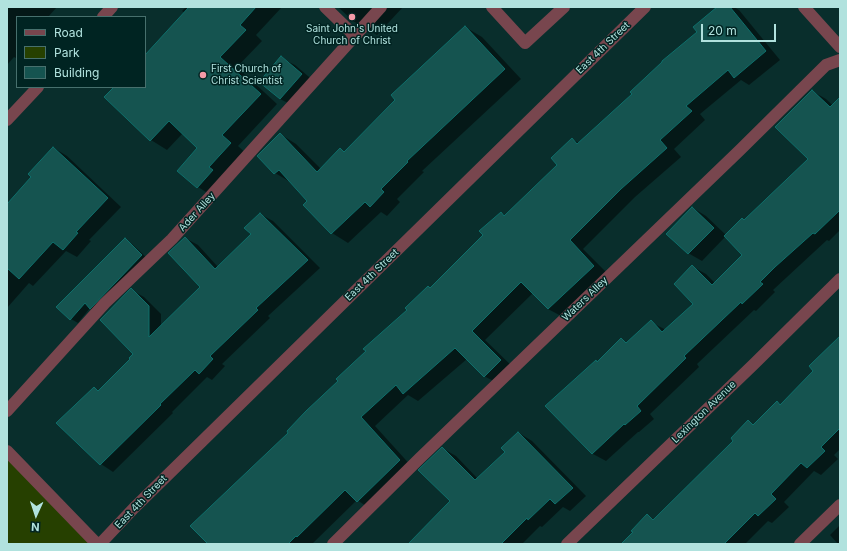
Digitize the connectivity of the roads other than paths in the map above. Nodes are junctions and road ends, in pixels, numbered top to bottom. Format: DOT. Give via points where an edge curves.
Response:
graph roads {
  1 [pos="112,7"];
  2 [pos="325,7"];
  3 [pos="381,7"];
  4 [pos="492,7"];
  5 [pos="564,7"];
  6 [pos="645,7"];
  7 [pos="804,7"];
  8 [pos="104,16"];
  9 [pos="355,36"];
  10 [pos="840,47"];
  11 [pos="840,60"];
  12 [pos="37,88"];
  13 [pos="7,120"];
  14 [pos="840,279"];
  15 [pos="7,411"];
  16 [pos="7,451"];
  17 [pos="840,505"];
  18 [pos="97,544"];
  19 [pos="100,544"];
  20 [pos="332,544"];
  21 [pos="567,544"];
  22 [pos="800,544"];
  1 -- 8 [label="street"];
  2 -- 9 [label="street"];
  3 -- 9 [label="street, Ader Alley"];
  4 -- 5 [label="street" via="525,43"];
  6 -- 19 [label="street, East 4th Street"];
  7 -- 10 [label="street"];
  9 -- 15 [label="street, Ader Alley" via="172,239 105,303"];
  11 -- 20 [label="street, Waters Alley" via="826,64"];
  12 -- 13 [label="street"];
  14 -- 21 [label="street, Lexington Avenue"];
  16 -- 18 [label="street"];
  17 -- 22 [label="street"];
}
